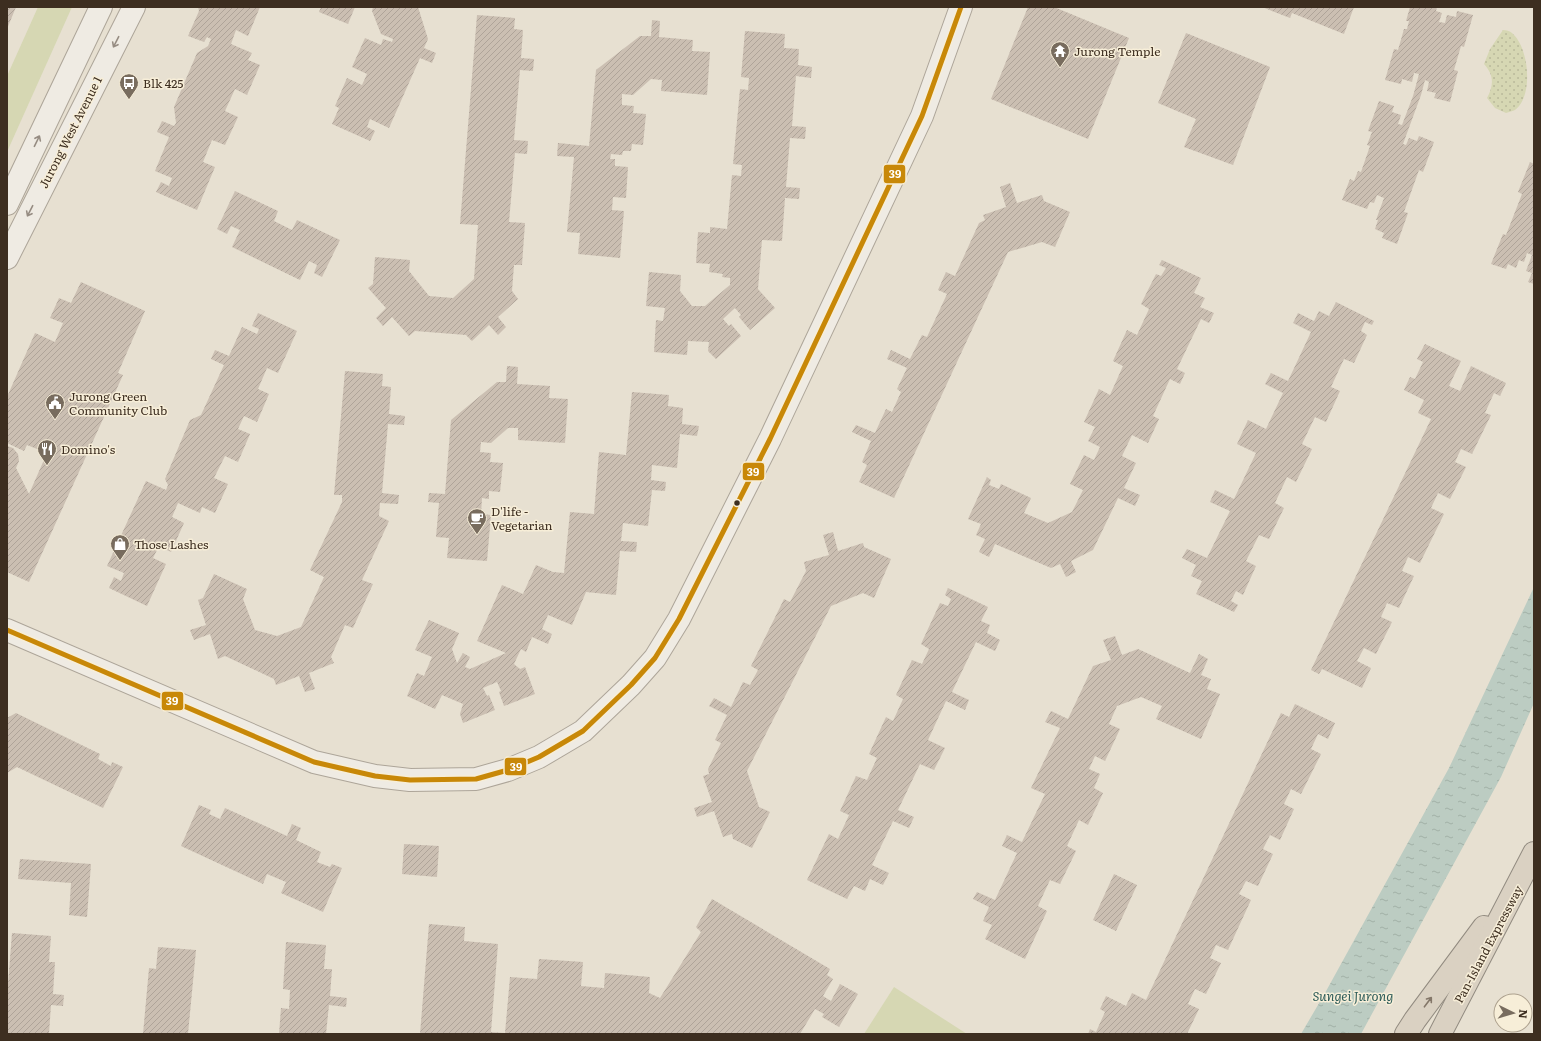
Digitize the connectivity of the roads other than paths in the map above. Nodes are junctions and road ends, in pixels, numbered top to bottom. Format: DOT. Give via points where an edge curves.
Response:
graph roads {
  1 [pos="101,7"];
  2 [pos="134,7"];
  3 [pos="961,7"];
  4 [pos="7,204"];
  5 [pos="7,258"];
  6 [pos="7,630"];
  7 [pos="1530,861"];
  8 [pos="1406,1034"];
  9 [pos="1440,1034"];
  4 -- 1 [label="street, Jurong West Avenue 1, one-way"];
  2 -- 5 [label="street, Jurong West Avenue 1, one-way"];
  3 -- 6 [label="street" via="922,116 770,439 679,619 655,658 583,731 539,757 508,770 476,779 410,780 375,776 314,762"];
  8 -- 7 [label="highway, one-way"];
  7 -- 9 [label="highway, Pan-Island Expressway"];
}
